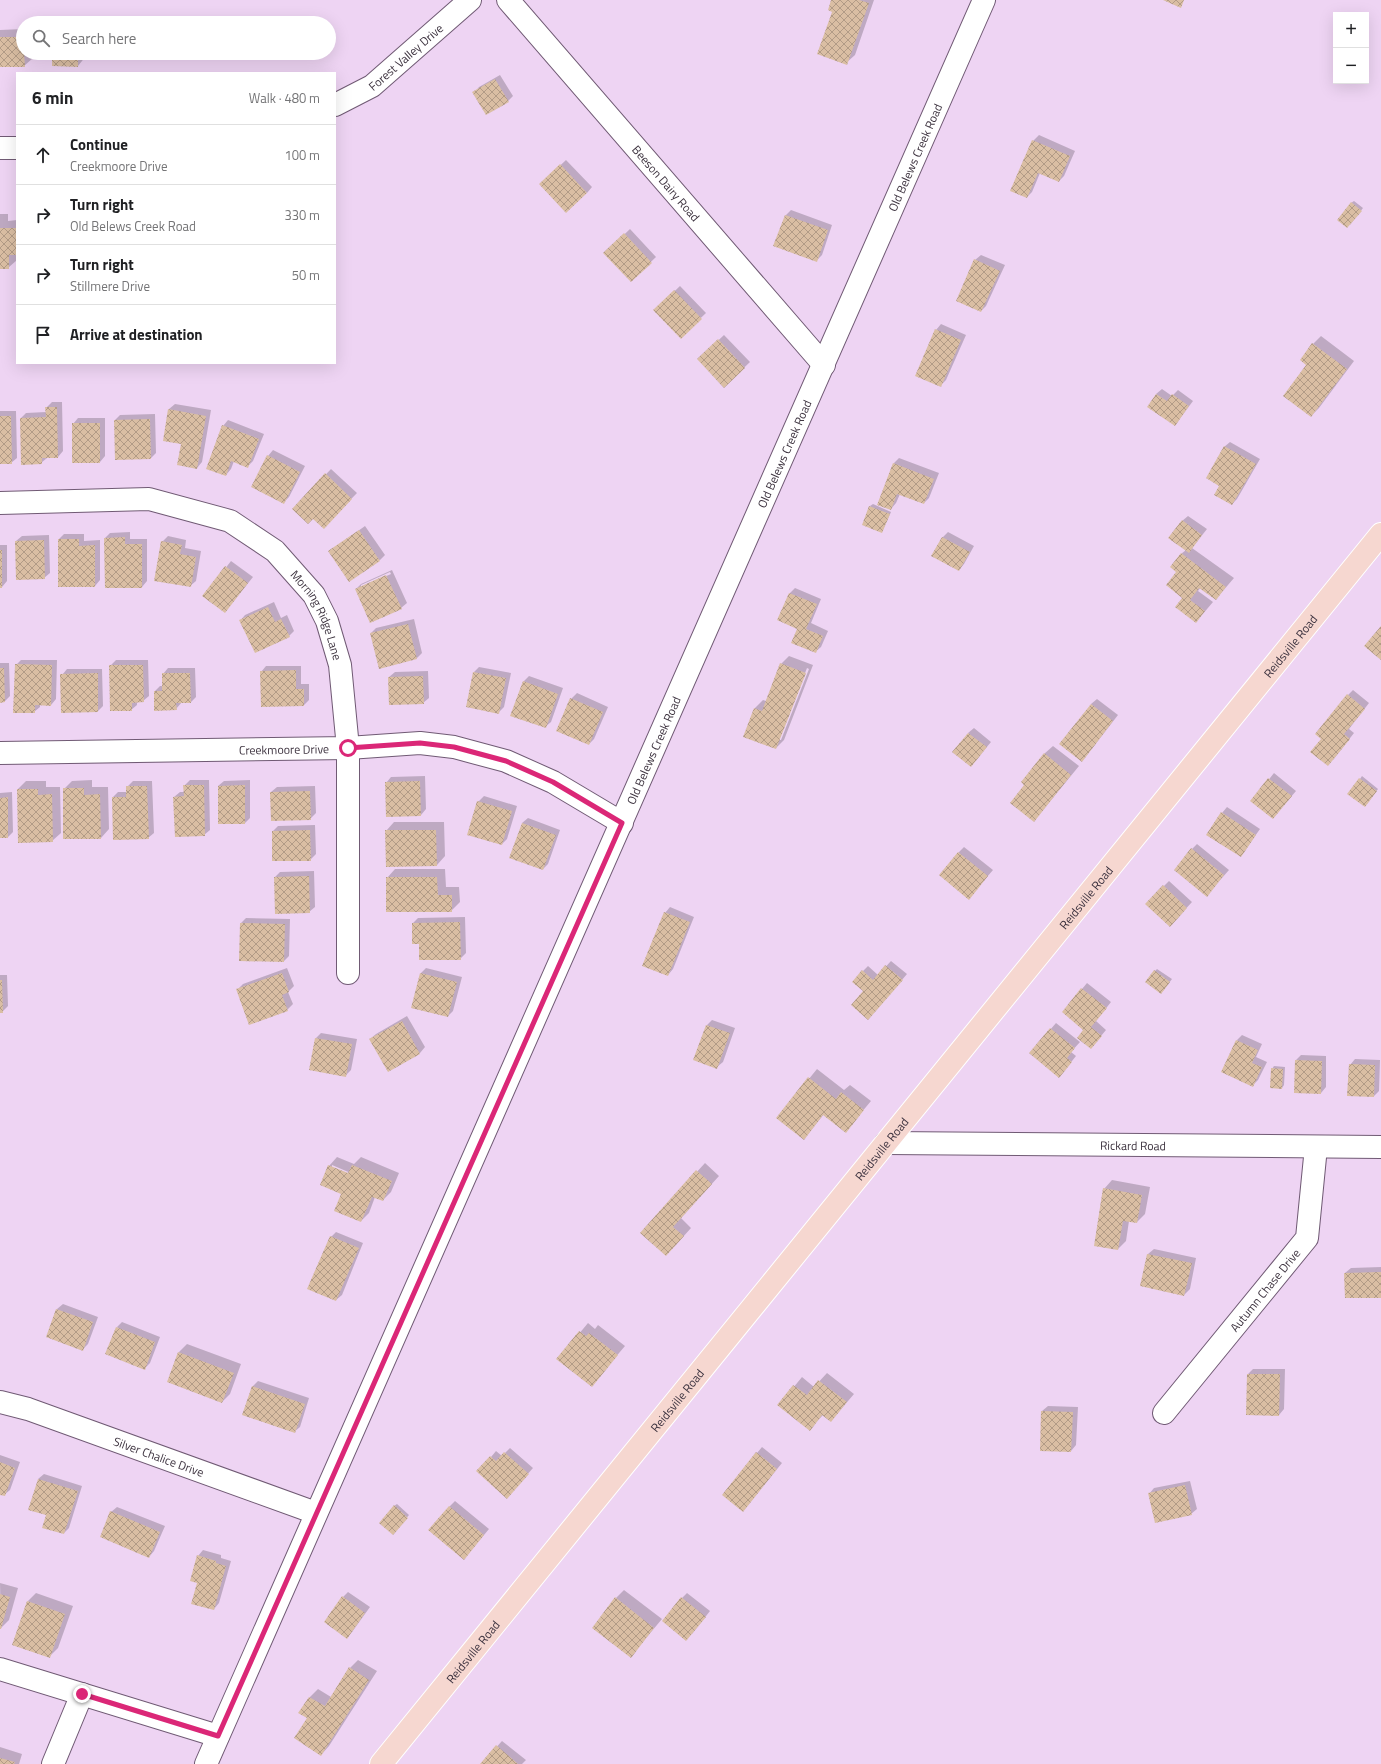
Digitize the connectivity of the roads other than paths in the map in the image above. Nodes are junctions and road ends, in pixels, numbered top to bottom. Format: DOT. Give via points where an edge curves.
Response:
graph roads {
  1 [pos="470,0"];
  2 [pos="508,0"];
  3 [pos="984,0"];
  4 [pos="336,104"];
  5 [pos="0,148"];
  6 [pos="16,148"];
  7 [pos="824,365"];
  8 [pos="0,503"];
  9 [pos="1381,534"];
  10 [pos="348,748"];
  11 [pos="0,753"];
  12 [pos="622,823"];
  13 [pos="348,973"];
  14 [pos="886,1143"];
  15 [pos="1316,1146"];
  16 [pos="1381,1148"];
  17 [pos="0,1402"];
  18 [pos="1164,1413"];
  19 [pos="316,1513"];
  20 [pos="0,1669"];
  21 [pos="82,1694"];
  22 [pos="218,1736"];
  23 [pos="53,1764"];
  24 [pos="206,1764"];
  25 [pos="381,1764"];
  1 -- 4 [label="street, Forest Valley Drive" via="372,86"];
  2 -- 7 [label="street, Beeson Dairy Road"];
  3 -- 7 [label="street, Old Belews Creek Road"];
  5 -- 6 [label="street"];
  7 -- 12 [label="street, Old Belews Creek Road"];
  8 -- 10 [label="street, Morning Ridge Lane" via="149,499 230,521 275,550 314,595 328,621 340,665"];
  9 -- 14 [label="highway, Reidsville Road"];
  10 -- 11 [label="street, Creekmoore Drive"];
  10 -- 12 [label="street, Creekmoore Drive" via="420,743 454,747 506,761 553,782"];
  10 -- 13 [label="street, Morning Ridge Lane"];
  12 -- 19 [label="street, Old Belews Creek Road"];
  14 -- 15 [label="street, Rickard Road"];
  14 -- 25 [label="highway, Reidsville Road"];
  15 -- 16 [label="street, Rickard Road"];
  15 -- 18 [label="street, Autumn Chase Drive" via="1307,1238"];
  17 -- 19 [label="street, Silver Chalice Drive" via="28,1409"];
  19 -- 22 [label="street, Old Belews Creek Road"];
  20 -- 21 [label="street"];
  21 -- 22 [label="street"];
  21 -- 23 [label="street"];
  22 -- 24 [label="street, Old Belews Creek Road"];
}
